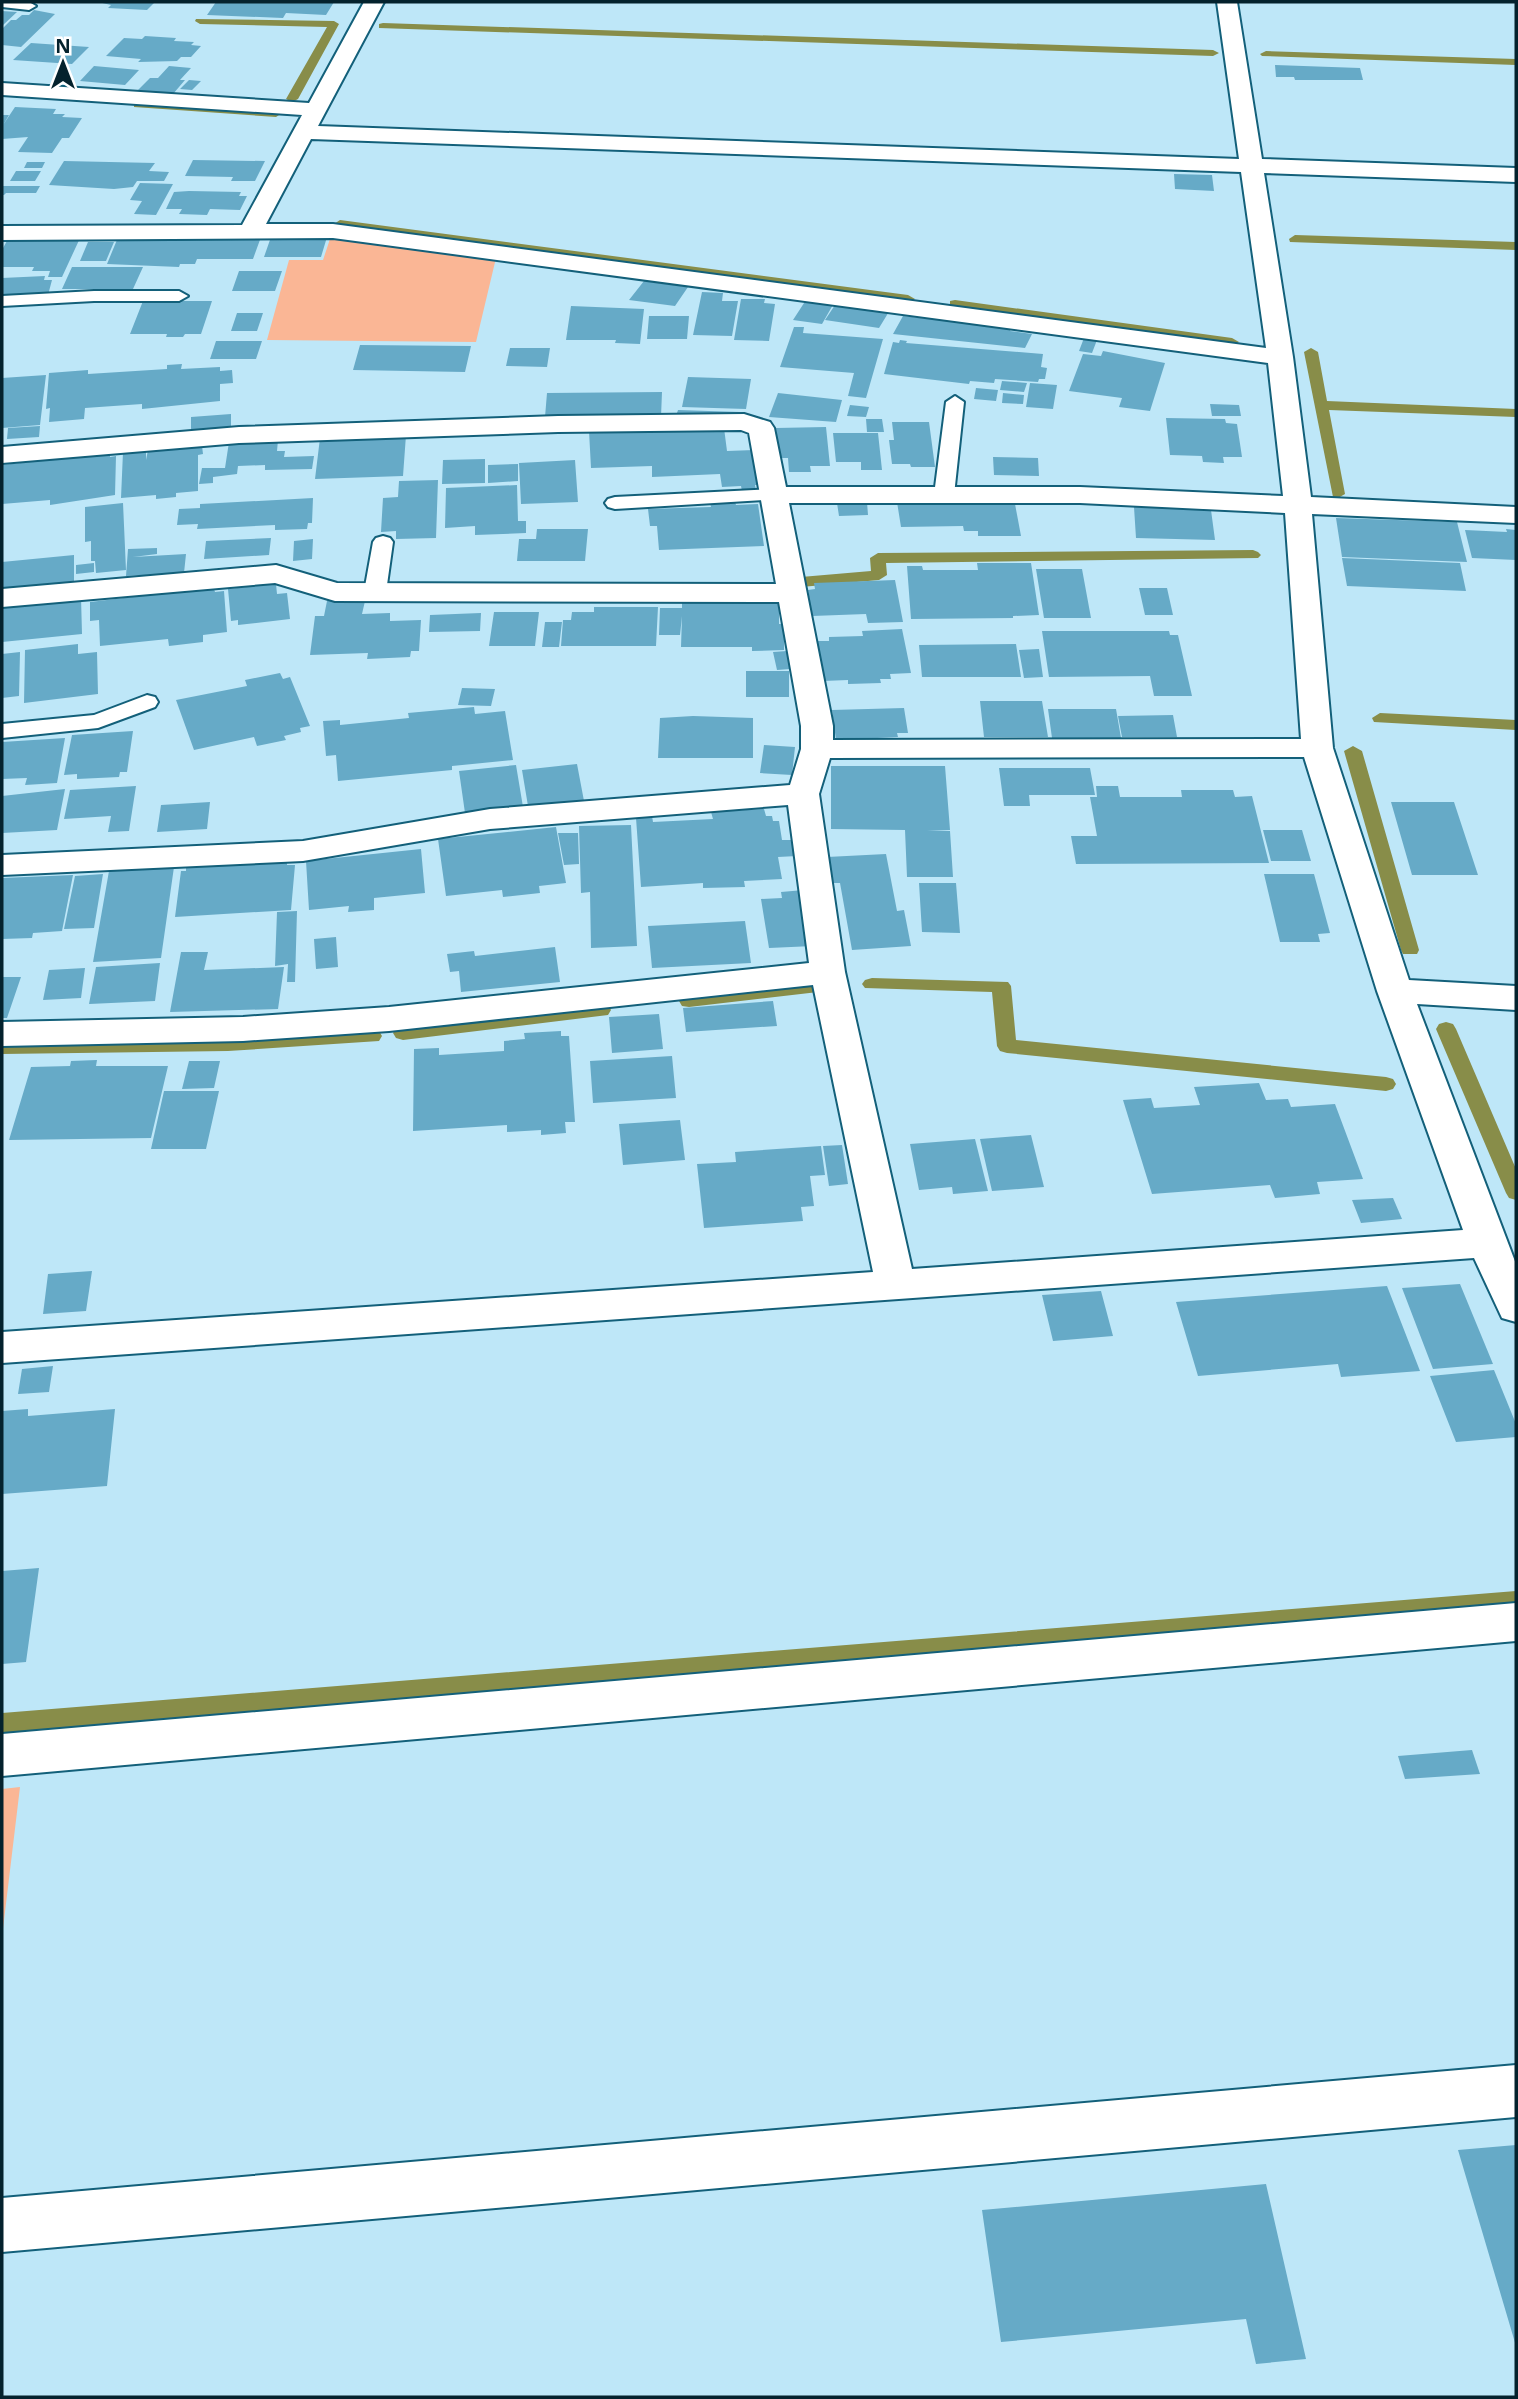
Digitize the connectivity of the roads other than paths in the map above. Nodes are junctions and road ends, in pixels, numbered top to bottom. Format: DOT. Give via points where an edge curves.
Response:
graph roads {
  1 [pos="374,2"];
  2 [pos="1227,2"];
  3 [pos="2,3"];
  4 [pos="29,6"];
  5 [pos="2,89"];
  6 [pos="316,110"];
  7 [pos="304,132"];
  8 [pos="1250,166"];
  9 [pos="1516,176"];
  10 [pos="251,230"];
  11 [pos="2,233"];
  12 [pos="179,296"];
  13 [pos="2,301"];
  14 [pos="1280,357"];
  15 [pos="955,402"];
  16 [pos="2,455"];
  17 [pos="774,495"];
  18 [pos="944,495"];
  19 [pos="615,503"];
  20 [pos="1298,506"];
  21 [pos="1516,515"];
  22 [pos="383,542"];
  23 [pos="375,592"];
  24 [pos="793,593"];
  25 [pos="2,598"];
  26 [pos="148,702"];
  27 [pos="2,731"];
  28 [pos="1317,748"];
  29 [pos="817,749"];
  30 [pos="803,794"];
  31 [pos="2,866"];
  32 [pos="828,972"];
  33 [pos="1395,991"];
  34 [pos="1516,998"];
  35 [pos="2,1034"];
  36 [pos="1487,1242"];
  37 [pos="896,1284"];
  38 [pos="1516,1307"];
  39 [pos="2,1348"];
  40 [pos="1516,1622"];
  41 [pos="2,1755"];
  42 [pos="1516,2091"];
  43 [pos="2,2225"];
  1 -- 6 [label="street"];
  2 -- 8 [label="street"];
  3 -- 4 [label="lane"];
  5 -- 6 [label="street"];
  6 -- 7 [label="street"];
  7 -- 8 [label="street"];
  7 -- 10 [label="street"];
  8 -- 9 [label="street"];
  8 -- 14 [label="street"];
  10 -- 11 [label="street"];
  10 -- 14 [label="street" via="333,231"];
  12 -- 13 [label="lane"];
  14 -- 20 [label="street"];
  15 -- 18 [label="lane"];
  16 -- 17 [label="street" via="239,435 744,422 761,428"];
  17 -- 18 [label="street"];
  17 -- 19 [label="lane"];
  17 -- 24 [label="street"];
  18 -- 20 [label="street" via="1080,495"];
  20 -- 21 [label="street"];
  20 -- 28 [label="street"];
  22 -- 23 [label="lane"];
  23 -- 24 [label="street"];
  23 -- 25 [label="street" via="335,592 276,575"];
  24 -- 29 [label="street"];
  26 -- 27 [label="lane" via="97,721"];
  28 -- 29 [label="street"];
  28 -- 33 [label="street"];
  29 -- 30 [label="street"];
  30 -- 31 [label="street" via="490,819 303,851"];
  30 -- 32 [label="street"];
  32 -- 35 [label="street" via="376,1020 243,1029"];
  32 -- 37 [label="street"];
  33 -- 34 [label="street"];
  33 -- 36 [label="street"];
  36 -- 37 [label="street"];
  36 -- 38 [label="street"];
  37 -- 39 [label="street"];
  40 -- 41 [label="street"];
  42 -- 43 [label="street"];
}
